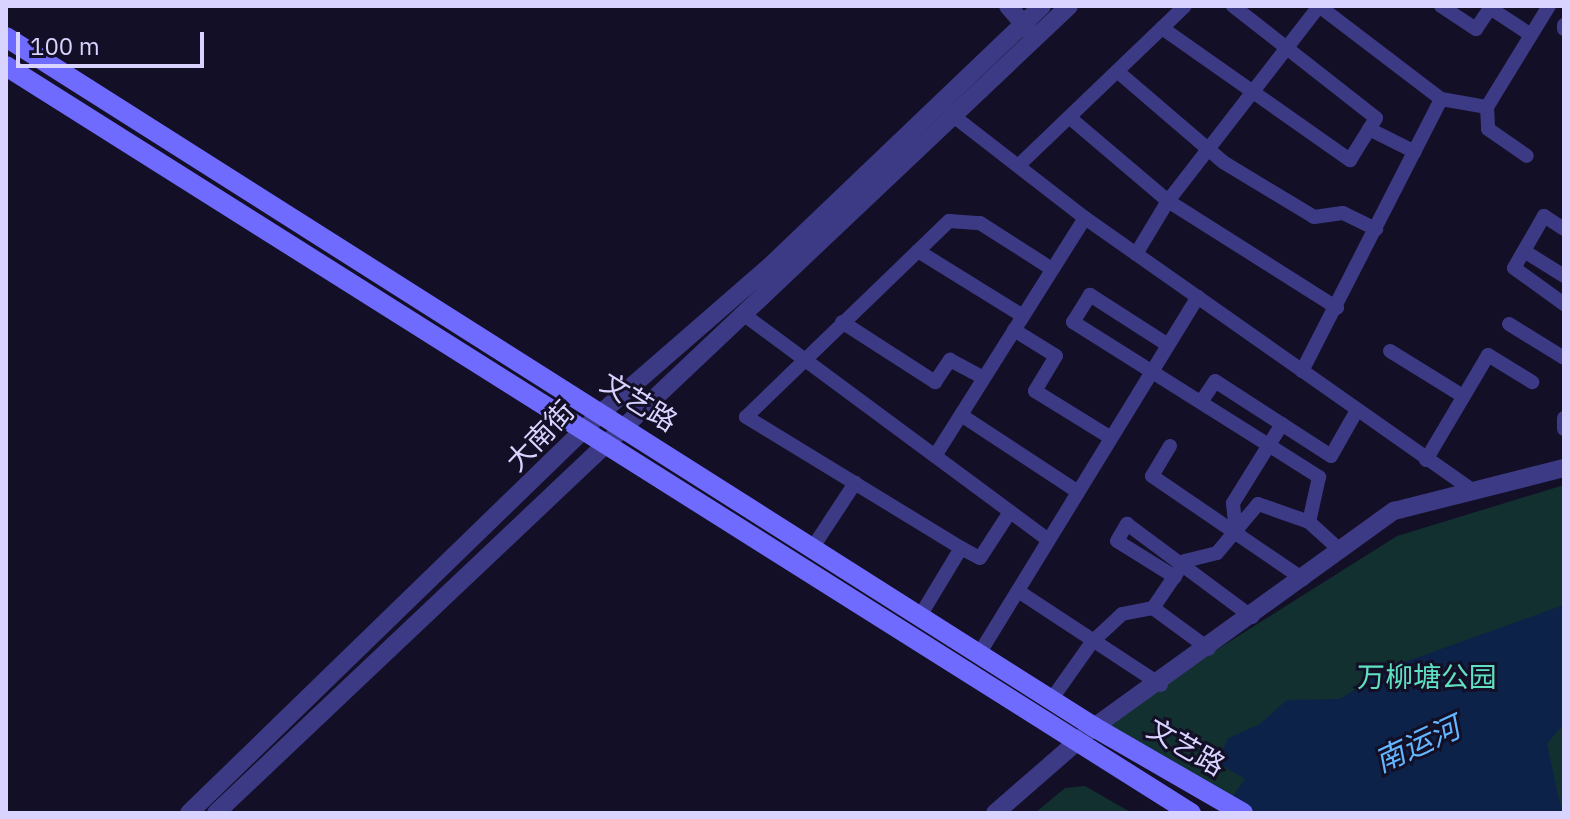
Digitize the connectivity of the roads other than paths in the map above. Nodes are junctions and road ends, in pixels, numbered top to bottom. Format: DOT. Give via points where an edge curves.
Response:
graph roads {
  1 [pos="1008,6"];
  2 [pos="1042,6"];
  3 [pos="1069,6"];
  4 [pos="1185,6"];
  5 [pos="1233,6"];
  6 [pos="1319,6"];
  7 [pos="1441,6"];
  8 [pos="1549,6"];
  9 [pos="1023,23"];
  10 [pos="1162,28"];
  11 [pos="1531,35"];
  12 [pos="6,37"];
  13 [pos="1036,38"];
  14 [pos="1288,49"];
  15 [pos="6,66"];
  16 [pos="1117,71"];
  17 [pos="1256,94"];
  18 [pos="1441,99"];
  19 [pos="938,103"];
  20 [pos="1487,107"];
  21 [pos="953,116"];
  22 [pos="1069,117"];
  23 [pos="1369,129"];
  24 [pos="1209,150"];
  25 [pos="1415,152"];
  26 [pos="1527,156"];
  27 [pos="1018,166"];
  28 [pos="1168,201"];
  29 [pos="1085,218"];
  30 [pos="1376,229"];
  31 [pos="1564,229"];
  32 [pos="918,251"];
  33 [pos="1524,251"];
  34 [pos="1136,254"];
  35 [pos="1052,269"];
  36 [pos="1564,276"];
  37 [pos="1198,297"];
  38 [pos="1564,304"];
  39 [pos="1337,308"];
  40 [pos="743,314"];
  41 [pos="1023,316"];
  42 [pos="842,322"];
  43 [pos="1509,324"];
  44 [pos="1014,330"];
  45 [pos="1168,345"];
  46 [pos="1390,351"];
  47 [pos="1564,358"];
  48 [pos="803,359"];
  49 [pos="1302,371"];
  50 [pos="1152,372"];
  51 [pos="984,378"];
  52 [pos="1532,382"];
  53 [pos="1463,396"];
  54 [pos="1201,402"];
  55 [pos="602,412"];
  56 [pos="1356,412"];
  57 [pos="961,415"];
  58 [pos="1564,418"];
  59 [pos="1282,424"];
  60 [pos="623,425"];
  61 [pos="1564,429"];
  62 [pos="585,430"];
  63 [pos="1111,438"];
  64 [pos="605,443"];
  65 [pos="1268,445"];
  66 [pos="1170,446"];
  67 [pos="935,456"];
  68 [pos="1331,456"];
  69 [pos="1426,460"];
  70 [pos="1564,468"];
  71 [pos="1319,477"];
  72 [pos="855,483"];
  73 [pos="1473,491"];
  74 [pos="1078,492"];
  75 [pos="1010,512"];
  76 [pos="1309,522"];
  77 [pos="1236,532"];
  78 [pos="1048,540"];
  79 [pos="813,547"];
  80 [pos="961,548"];
  81 [pos="1341,551"];
  82 [pos="1185,561"];
  83 [pos="1175,577"];
  84 [pos="1303,579"];
  85 [pos="1018,591"];
  86 [pos="1153,608"];
  87 [pos="920,616"];
  88 [pos="1252,617"];
  89 [pos="1092,642"];
  90 [pos="1209,649"];
  91 [pos="979,654"];
  92 [pos="1161,685"];
  93 [pos="1051,700"];
  94 [pos="1094,727"];
  95 [pos="1073,744"];
  96 [pos="189,813"];
  97 [pos="216,813"];
  98 [pos="995,813"];
  99 [pos="1191,813"];
  100 [pos="1243,813"];
  1 -- 9 [label="street"];
  2 -- 9 [label="street, 大南街"];
  3 -- 13 [label="street, 大南街"];
  4 -- 10 [label="street"];
  5 -- 14 [label="street"];
  6 -- 14 [label="street"];
  6 -- 18 [label="street"];
  7 -- 11 [label="street" via="1476,29 1490,8"];
  8 -- 11 [label="street"];
  9 -- 13 [label="street"];
  9 -- 19 [label="street, 大南街"];
  10 -- 16 [label="street"];
  10 -- 17 [label="street"];
  11 -- 20 [label="street"];
  12 -- 55 [label="main road, 文艺路"];
  13 -- 21 [label="street, 大南街"];
  14 -- 17 [label="street"];
  14 -- 23 [label="street" via="1376,118"];
  15 -- 62 [label="main road, 文艺路"];
  16 -- 22 [label="street"];
  16 -- 24 [label="street"];
  17 -- 23 [label="street" via="1350,160"];
  17 -- 24 [label="street"];
  18 -- 20 [label="street"];
  18 -- 25 [label="street"];
  19 -- 21 [label="street"];
  19 -- 55 [label="street, 大南街" via="770,266"];
  20 -- 26 [label="street" via="1488,129"];
  21 -- 27 [label="street"];
  21 -- 40 [label="street, 大南街"];
  22 -- 27 [label="street"];
  22 -- 28 [label="street"];
  23 -- 25 [label="street"];
  24 -- 28 [label="street"];
  24 -- 30 [label="street" via="1314,217 1343,213"];
  25 -- 30 [label="street"];
  27 -- 29 [label="street"];
  28 -- 34 [label="street"];
  28 -- 39 [label="street"];
  29 -- 34 [label="street"];
  29 -- 35 [label="street"];
  30 -- 39 [label="street"];
  31 -- 33 [label="street" via="1544,216"];
  32 -- 35 [label="street" via="949,221 980,223"];
  32 -- 41 [label="street"];
  32 -- 42 [label="street"];
  33 -- 36 [label="street"];
  33 -- 38 [label="street" via="1514,268"];
  34 -- 37 [label="street"];
  35 -- 41 [label="street"];
  37 -- 45 [label="street"];
  37 -- 49 [label="street"];
  39 -- 49 [label="street"];
  40 -- 48 [label="street"];
  40 -- 60 [label="street, 大南街"];
  41 -- 44 [label="street"];
  42 -- 48 [label="street"];
  42 -- 51 [label="street" via="935,382 950,360"];
  43 -- 47 [label="street"];
  44 -- 51 [label="street"];
  44 -- 63 [label="street" via="1056,356 1035,391"];
  45 -- 50 [label="street"];
  45 -- 50 [label="street" via="1090,295 1073,322"];
  46 -- 53 [label="street"];
  48 -- 67 [label="street"];
  48 -- 72 [label="street" via="746,417"];
  49 -- 56 [label="street"];
  50 -- 54 [label="street"];
  50 -- 63 [label="street"];
  51 -- 57 [label="street"];
  52 -- 53 [label="street" via="1488,355"];
  53 -- 69 [label="street"];
  54 -- 59 [label="street" via="1215,381"];
  54 -- 65 [label="street"];
  55 -- 60 [label="main road, 文艺路"];
  55 -- 62 [label="street, 大南街"];
  56 -- 68 [label="street"];
  56 -- 69 [label="street"];
  57 -- 67 [label="street"];
  57 -- 74 [label="street"];
  58 -- 61 [label="street"];
  59 -- 65 [label="street"];
  59 -- 68 [label="street"];
  60 -- 64 [label="street, 大南街"];
  60 -- 79 [label="main road, 文艺路"];
  62 -- 64 [label="main road, 文艺路"];
  62 -- 96 [label="street, 大南街"];
  63 -- 74 [label="street"];
  64 -- 95 [label="main road, 文艺路"];
  64 -- 97 [label="street, 大南街"];
  65 -- 71 [label="street"];
  65 -- 77 [label="street" via="1233,503"];
  66 -- 77 [label="street" via="1152,476"];
  67 -- 75 [label="street"];
  68 -- 71 [label="street"];
  69 -- 73 [label="street"];
  70 -- 73 [label="street"];
  71 -- 76 [label="street"];
  72 -- 79 [label="street"];
  72 -- 80 [label="street"];
  73 -- 81 [label="street" via="1394,511"];
  74 -- 78 [label="street"];
  75 -- 78 [label="street"];
  75 -- 80 [label="street" via="980,558"];
  76 -- 77 [label="street" via="1258,504"];
  76 -- 81 [label="street"];
  77 -- 82 [label="street" via="1217,553"];
  77 -- 84 [label="street"];
  78 -- 85 [label="street"];
  79 -- 87 [label="main road, 文艺路"];
  80 -- 87 [label="street"];
  81 -- 84 [label="street"];
  82 -- 83 [label="street"];
  82 -- 83 [label="street" via="1127,524 1117,541"];
  82 -- 88 [label="street"];
  83 -- 86 [label="street"];
  84 -- 88 [label="street"];
  85 -- 89 [label="street"];
  85 -- 91 [label="street"];
  86 -- 89 [label="street" via="1122,614"];
  86 -- 90 [label="street"];
  87 -- 91 [label="main road, 文艺路"];
  88 -- 90 [label="street"];
  89 -- 92 [label="street"];
  89 -- 93 [label="street"];
  90 -- 92 [label="street"];
  91 -- 93 [label="main road, 文艺路"];
  92 -- 94 [label="street"];
  93 -- 94 [label="main road, 文艺路"];
  94 -- 95 [label="street"];
  94 -- 100 [label="main road, 文艺路"];
  95 -- 98 [label="street"];
  95 -- 99 [label="main road, 文艺路"];
}
